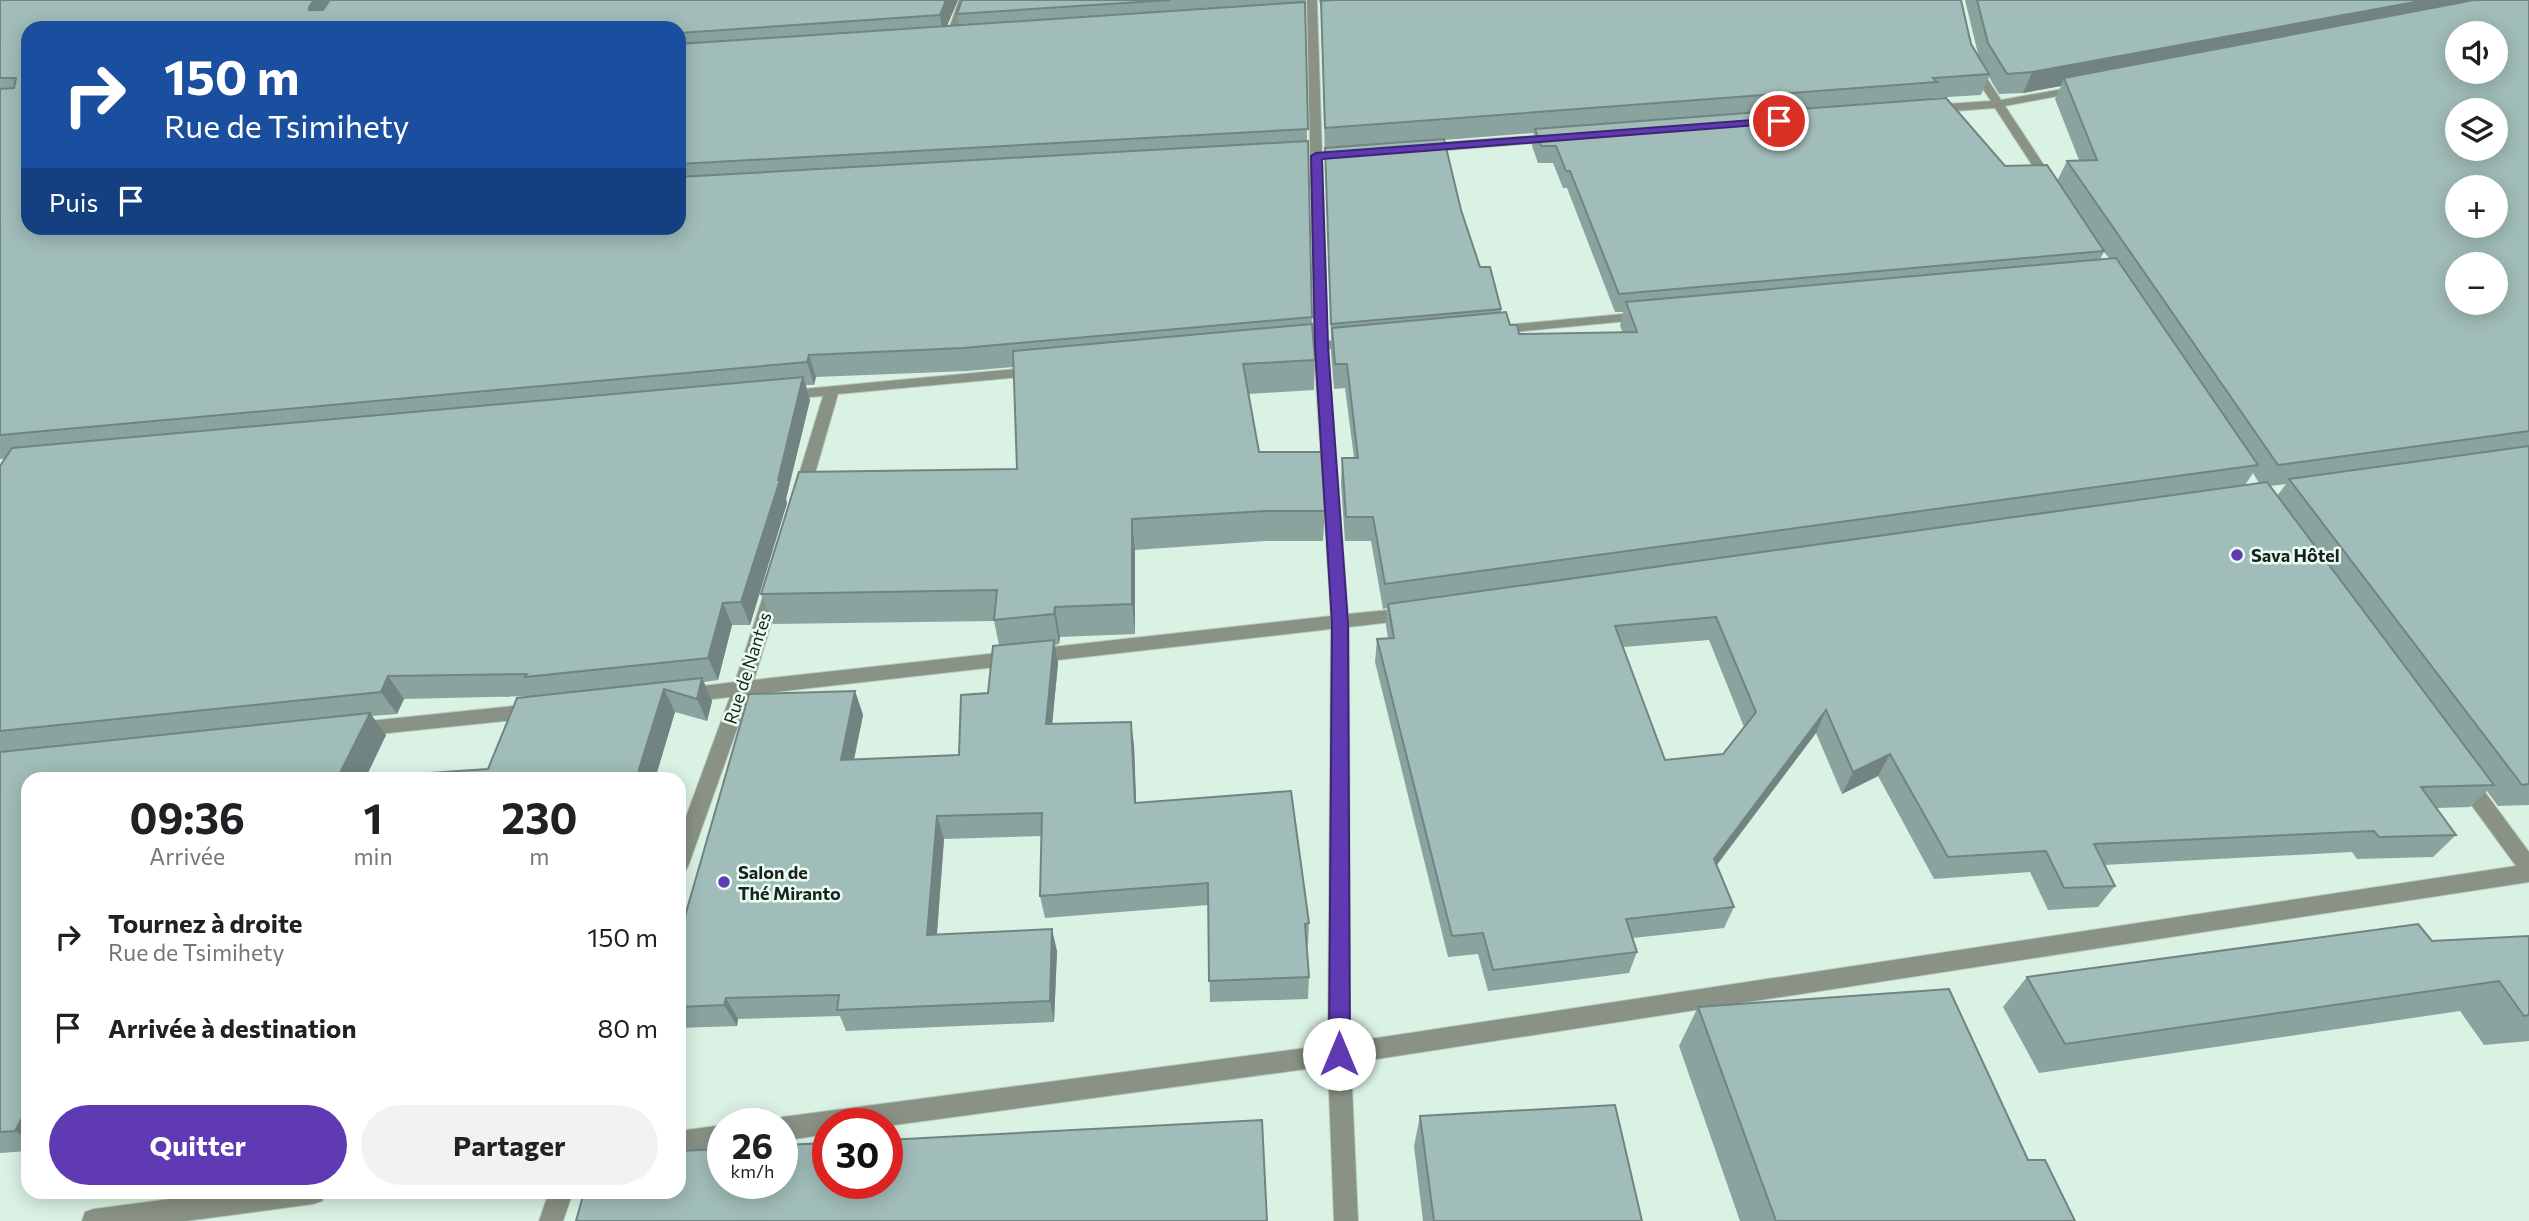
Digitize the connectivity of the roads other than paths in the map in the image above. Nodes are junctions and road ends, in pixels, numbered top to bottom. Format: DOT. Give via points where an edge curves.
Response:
graph roads {
  1 [pos="964,0"];
  2 [pos="1312,11"];
  3 [pos="964,39"];
  4 [pos="950,40"];
  5 [pos="936,41"];
  6 [pos="1969,51"];
  7 [pos="2096,86"];
  8 [pos="1996,104"];
  9 [pos="1913,111"];
  10 [pos="1566,137"];
  11 [pos="1413,149"];
  12 [pos="1358,153"];
  13 [pos="1316,156"];
  14 [pos="2057,195"];
  15 [pos="1654,315"];
  16 [pos="1474,332"];
  17 [pos="1377,341"];
  18 [pos="1321,346"];
  19 [pos="1281,349"];
  20 [pos="1050,370"];
  21 [pos="832,390"];
  22 [pos="777,395"];
  23 [pos="797,507"];
  24 [pos="778,572"];
  25 [pos="1422,612"];
  26 [pos="1340,624"];
  27 [pos="742,689"];
  28 [pos="674,696"];
  29 [pos="550,709"];
  30 [pos="344,730"];
  31 [pos="2455,767"];
  32 [pos="686,845"];
  33 [pos="2529,868"];
  34 [pos="2529,873"];
  35 [pos="1339,1054"];
  36 [pos="798,1127"];
  37 [pos="707,1139"];
  38 [pos="686,1142"];
  39 [pos="260,1199"];
  40 [pos="559,1199"];
  41 [pos="94,1221"];
  42 [pos="551,1221"];
  43 [pos="1346,1221"];
  1 -- 4 [label="street"];
  2 -- 13 [label="street"];
  3 -- 4 [label="street"];
  4 -- 5 [label="street"];
  6 -- 8 [label="street"];
  7 -- 8 [label="street"];
  8 -- 9 [label="street"];
  8 -- 14 [label="street"];
  10 -- 11 [label="street"];
  12 -- 13 [label="street"];
  13 -- 18 [label="street"];
  15 -- 16 [label="street"];
  17 -- 18 [label="street"];
  18 -- 19 [label="street"];
  18 -- 26 [label="street"];
  20 -- 21 [label="street"];
  21 -- 22 [label="street"];
  21 -- 23 [label="street"];
  24 -- 27 [label="street, Rue de Nantes"];
  25 -- 26 [label="street"];
  26 -- 27 [label="street"];
  26 -- 35 [label="street"];
  27 -- 28 [label="street"];
  27 -- 32 [label="street, Rue de Nantes"];
  29 -- 30 [label="street"];
  31 -- 33 [label="street"];
  34 -- 35 [label="street"];
  35 -- 36 [label="street"];
  35 -- 43 [label="street"];
  37 -- 38 [label="street"];
  39 -- 41 [label="street"];
  40 -- 42 [label="street"];
}
